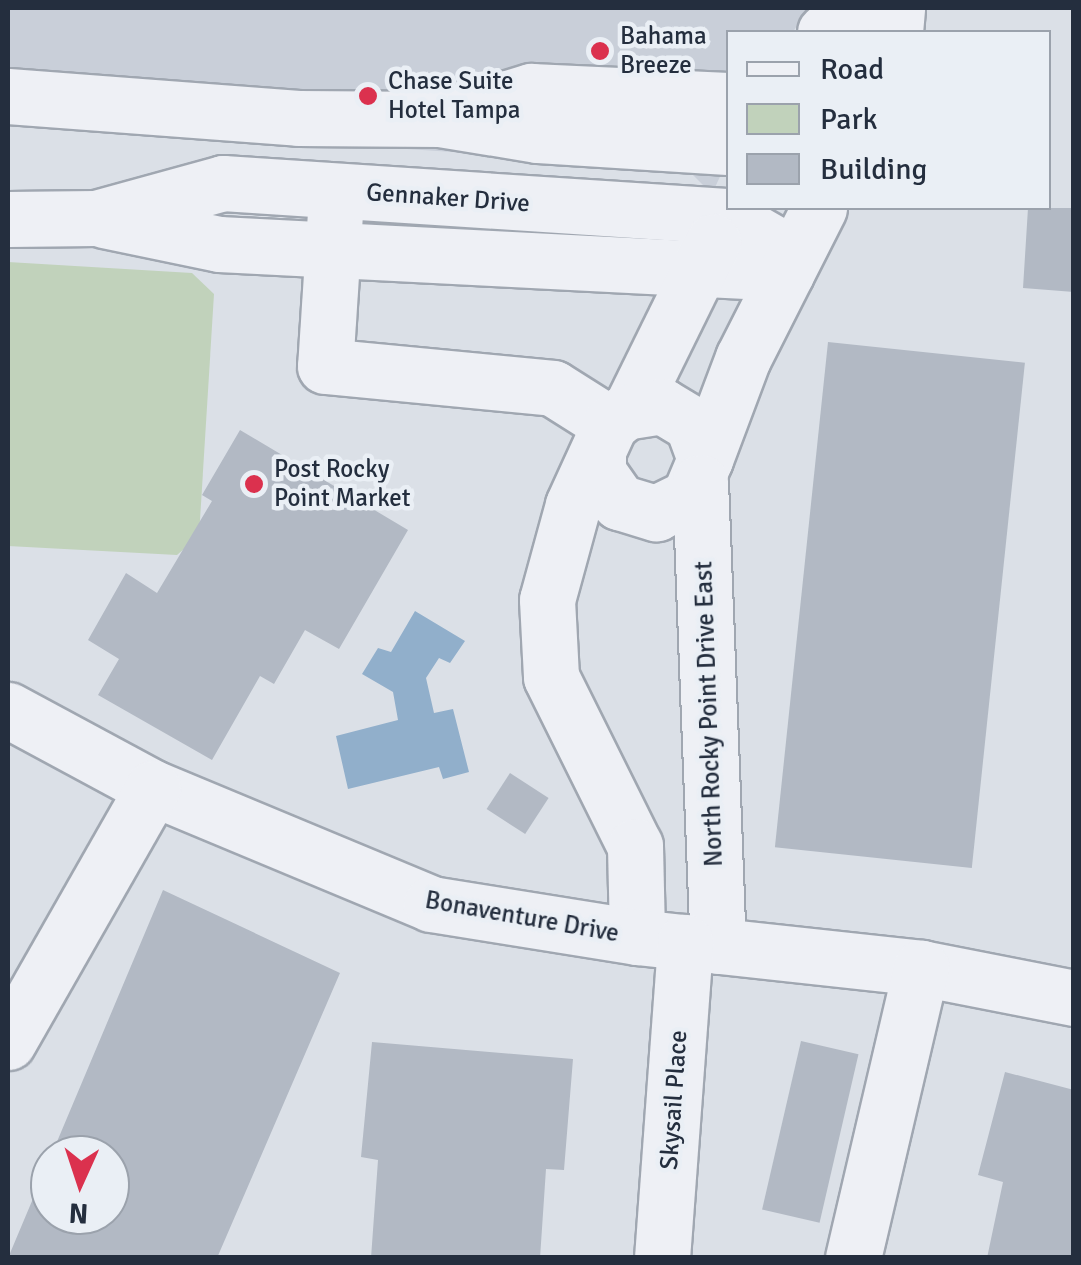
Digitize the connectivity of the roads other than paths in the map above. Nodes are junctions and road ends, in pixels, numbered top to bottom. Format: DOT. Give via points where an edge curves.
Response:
graph roads {
  1 [pos="851,8"];
  2 [pos="827,30"];
  3 [pos="8,96"];
  4 [pos="726,100"];
  5 [pos="440,119"];
  6 [pos="726,147"];
  7 [pos="336,190"];
  8 [pos="817,210"];
  9 [pos="728,212"];
  10 [pos="96,218"];
  11 [pos="8,219"];
  12 [pos="333,250"];
  13 [pos="790,264"];
  14 [pos="700,268"];
  15 [pos="613,429"];
  16 [pos="703,470"];
  17 [pos="8,710"];
  18 [pos="153,788"];
  19 [pos="680,941"];
  20 [pos="922,968"];
  21 [pos="1070,984"];
  22 [pos="8,1042"];
  23 [pos="662,1258"];
  24 [pos="854,1258"];
  1 -- 2 [label="street"];
  3 -- 5 [label="street" via="298,118"];
  4 -- 5 [label="street" via="531,92"];
  5 -- 6 [label="street" via="538,134"];
  7 -- 9 [label="street, Gennaker Drive"];
  7 -- 10 [label="street, Gennaker Drive" via="223,183"];
  7 -- 12 [label="street"];
  8 -- 13 [label="street, North Rocky Point Drive East"];
  9 -- 13 [label="street, Gennaker Drive"];
  9 -- 14 [label="street"];
  10 -- 11 [label="street, Gennaker Drive"];
  10 -- 12 [label="street, Gennaker Drive" via="218,244"];
  12 -- 14 [label="street, Gennaker Drive"];
  12 -- 15 [label="street" via="326,366 553,388"];
  13 -- 14 [label="street, Gennaker Drive"];
  13 -- 16 [label="street, North Rocky Point Drive East" via="743,358"];
  14 -- 15 [label="street"];
  15 -- 16 [label="street, North Rocky Point Drive East" via="662,406 678,412 692,424"];
  15 -- 16 [label="street" via="606,488 636,511 674,508"];
  15 -- 19 [label="street" via="572,505 547,600 551,677"];
  16 -- 19 [label="street, North Rocky Point Drive East"];
  17 -- 18 [label="street, Bonaventure Drive"];
  18 -- 19 [label="street, Bonaventure Drive" via="432,904"];
  18 -- 22 [label="street"];
  19 -- 20 [label="street, Bonaventure Drive"];
  19 -- 23 [label="street, Skysail Place"];
  20 -- 21 [label="street, Bonaventure Drive"];
  20 -- 24 [label="street"];
}
